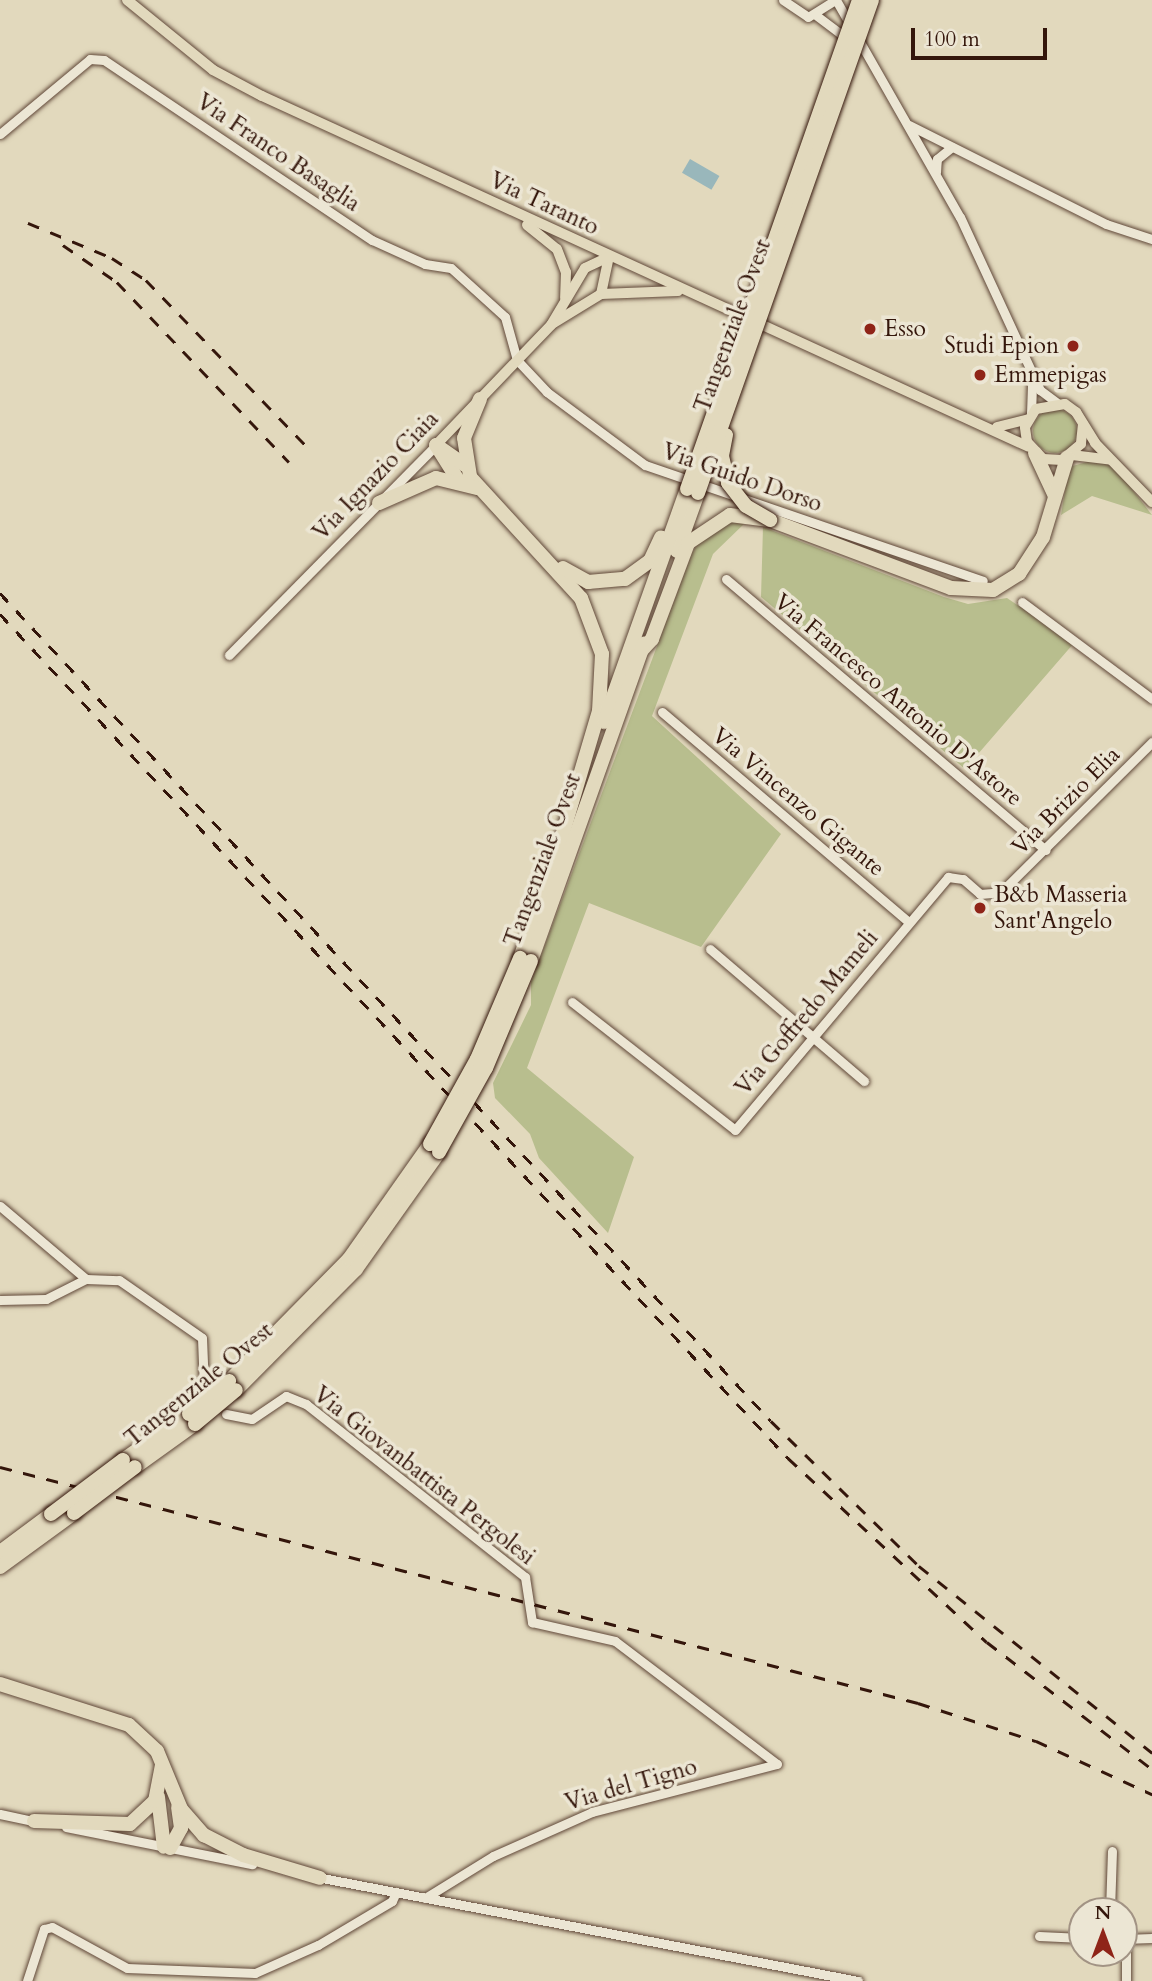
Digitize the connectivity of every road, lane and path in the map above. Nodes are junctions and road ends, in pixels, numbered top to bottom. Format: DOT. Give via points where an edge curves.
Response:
graph roads {
  1 [pos="127,0"];
  2 [pos="783,0"];
  3 [pos="836,0"];
  4 [pos="859,0"];
  5 [pos="872,0"];
  6 [pos="817,16"];
  7 [pos="865,53"];
  8 [pos="907,124"];
  9 [pos="0,134"];
  10 [pos="952,147"];
  11 [pos="936,173"];
  12 [pos="512,212"];
  13 [pos="1152,239"];
  14 [pos="609,257"];
  15 [pos="687,292"];
  16 [pos="601,294"];
  17 [pos="564,303"];
  18 [pos="551,325"];
  19 [pos="752,338"];
  20 [pos="517,360"];
  21 [pos="1029,368"];
  22 [pos="480,399"];
  23 [pos="1057,402"];
  24 [pos="1030,416"];
  25 [pos="961,418"];
  26 [pos="1083,424"];
  27 [pos="436,446"];
  28 [pos="1032,450"];
  29 [pos="1070,457"];
  30 [pos="1122,467"];
  31 [pos="463,474"];
  32 [pos="688,490"];
  33 [pos="1055,497"];
  34 [pos="1152,502"];
  35 [pos="379,503"];
  36 [pos="771,520"];
  37 [pos="548,557"];
  38 [pos="726,579"];
  39 [pos="983,581"];
  40 [pos="1022,602"];
  41 [pos="641,651"];
  42 [pos="229,655"];
  43 [pos="1152,699"];
  44 [pos="662,712"];
  45 [pos="1152,742"];
  46 [pos="1045,850"];
  47 [pos="554,863"];
  48 [pos="908,920"];
  49 [pos="710,949"];
  50 [pos="525,960"];
  51 [pos="572,1002"];
  52 [pos="813,1033"];
  53 [pos="864,1081"];
  54 [pos="0,1206"];
  55 [pos="86,1279"];
  56 [pos="0,1300"];
  57 [pos="204,1387"];
  58 [pos="226,1414"];
  59 [pos="129,1464"];
  60 [pos="62,1516"];
  61 [pos="35,1527"];
  62 [pos="0,1547"];
  63 [pos="0,1552"];
  64 [pos="0,1567"];
  65 [pos="0,1577"];
  66 [pos="0,1677"];
  67 [pos="0,1684"];
  68 [pos="23,1689"];
  69 [pos="162,1762"];
  70 [pos="777,1764"];
  71 [pos="159,1792"];
  72 [pos="175,1796"];
  73 [pos="0,1814"];
  74 [pos="34,1821"];
  75 [pos="167,1847"];
  76 [pos="1112,1851"];
  77 [pos="320,1878"];
  78 [pos="396,1892"];
  79 [pos="1110,1897"];
  80 [pos="425,1898"];
  81 [pos="1038,1936"];
  82 [pos="1068,1937"];
  83 [pos="810,1977"];
  84 [pos="27,1981"];
  85 [pos="858,1981"];
  1 -- 12 [label="main road, Via Taranto" via="213,70"];
  2 -- 6 [label="street" via="798,15"];
  3 -- 6 [label="street"];
  3 -- 7 [label="street"];
  4 -- 32 [label="highway, Tangenziale Ovest, bridge"];
  5 -- 19 [label="highway, Tangenziale Ovest, bridge"];
  6 -- 7 [label="street"];
  7 -- 8 [label="street"];
  8 -- 10 [label="street"];
  8 -- 11 [label="street"];
  9 -- 20 [label="street, Via Franco Basaglia" via="90,58 104,60 372,240 425,264 451,268 505,317"];
  10 -- 11 [label="street" via="937,159"];
  10 -- 13 [label="street" via="1106,224"];
  11 -- 21 [label="street"];
  12 -- 14 [label="main road, Via Taranto"];
  12 -- 17 [label="main road, Via Ignazio Ciaia" via="556,249 566,272"];
  14 -- 15 [label="main road, Via Taranto"];
  14 -- 16 [label="main road"];
  14 -- 17 [label="main road, Via Ignazio Ciaia" via="585,268"];
  15 -- 16 [label="main road"];
  15 -- 25 [label="main road, Via Taranto"];
  16 -- 18 [label="main road, Via Ignazio Ciaia"];
  17 -- 18 [label="main road, Via Ignazio Ciaia"];
  18 -- 20 [label="main road, Via Ignazio Ciaia"];
  19 -- 32 [label="highway, Tangenziale Ovest, bridge"];
  19 -- 36 [label="highway, bridge" via="722,456 734,493"];
  20 -- 22 [label="main road, Via Ignazio Ciaia"];
  20 -- 39 [label="street, Via Guido Dorso" via="582,421 645,465"];
  21 -- 23 [label="street" via="1044,395"];
  21 -- 24 [label="street"];
  22 -- 27 [label="main road, Via Ignazio Ciaia"];
  22 -- 31 [label="highway" via="465,430"];
  23 -- 24 [label="main road, Via Taranto"];
  23 -- 26 [label="main road, Via Taranto" via="1072,408"];
  24 -- 25 [label="main road, Via Taranto" via="1005,427"];
  24 -- 28 [label="main road"];
  25 -- 28 [label="main road, Via Taranto" via="1014,435"];
  26 -- 29 [label="main road" via="1081,444"];
  26 -- 30 [label="main road, Via Taranto"];
  27 -- 31 [label="highway"];
  27 -- 35 [label="street, Via Ignazio Ciaia"];
  28 -- 29 [label="main road, Via Taranto"];
  28 -- 33 [label="highway"];
  29 -- 30 [label="main road, Via Taranto" via="1094,454"];
  29 -- 33 [label="highway"];
  30 -- 34 [label="main road, Via Taranto"];
  31 -- 35 [label="highway" via="416,482"];
  31 -- 37 [label="highway"];
  32 -- 37 [label="highway" via="650,561 625,579 588,582"];
  32 -- 41 [label="highway, Tangenziale Ovest"];
  32 -- 47 [label="highway, Tangenziale Ovest"];
  33 -- 36 [label="highway" via="1043,537 1024,568 1008,583 977,593 934,583"];
  35 -- 42 [label="street, Via Ignazio Ciaia"];
  36 -- 41 [label="highway" via="730,515 696,533 652,639"];
  37 -- 47 [label="highway" via="591,615 604,674 597,719"];
  38 -- 46 [label="street, Via Francesco Antonio D'Astore"];
  40 -- 43 [label="street"];
  41 -- 50 [label="highway, Tangenziale Ovest"];
  44 -- 48 [label="street, Via Vincenzo Gigante"];
  45 -- 46 [label="street, Via Brizio Elia"];
  46 -- 48 [label="street, Via Brizio Elia" via="992,896 948,877"];
  47 -- 50 [label="highway, Tangenziale Ovest"];
  48 -- 52 [label="street, Via Goffredo Mameli"];
  49 -- 52 [label="street"];
  50 -- 59 [label="highway, Tangenziale Ovest, bridge" via="486,1068 356,1269 233,1386"];
  51 -- 52 [label="street, Via Goffredo Mameli" via="735,1130"];
  52 -- 53 [label="street"];
  54 -- 55 [label="street"];
  55 -- 56 [label="street" via="46,1299"];
  55 -- 57 [label="street" via="119,1280 195,1330 204,1348"];
  58 -- 70 [label="street, Via Giovanbattista Pergolesi" via="252,1419 286,1396 306,1404 525,1577 532,1622 615,1640"];
  59 -- 60 [label="highway, Tangenziale Ovest, bridge"];
  59 -- 60 [label="highway, Tangenziale Ovest, bridge"];
  60 -- 61 [label="highway, Tangenziale Ovest"];
  60 -- 64 [label="highway, Tangenziale Ovest"];
  60 -- 65 [label="highway"];
  61 -- 62 [label="highway"];
  61 -- 63 [label="highway, Tangenziale Ovest"];
  66 -- 68 [label="highway"];
  67 -- 68 [label="highway"];
  68 -- 69 [label="highway" via="130,1725 148,1738"];
  69 -- 71 [label="highway"];
  69 -- 72 [label="highway"];
  70 -- 80 [label="street, Via del Tigno" via="593,1812 493,1856"];
  71 -- 74 [label="highway" via="142,1816 118,1828"];
  71 -- 75 [label="highway"];
  72 -- 75 [label="highway" via="181,1828"];
  72 -- 77 [label="highway" via="191,1823 216,1843"];
  73 -- 74 [label="street"];
  74 -- 75 [label="street"];
  75 -- 77 [label="street"];
  76 -- 79 [label="street"];
  77 -- 78 [label="street"];
  78 -- 80 [label="street"];
  78 -- 84 [label="street" via="392,1902 318,1945 255,1973 127,1968 52,1927 39,1938"];
  80 -- 83 [label="street"];
  81 -- 82 [label="street"];
  83 -- 85 [label="street"];
}
